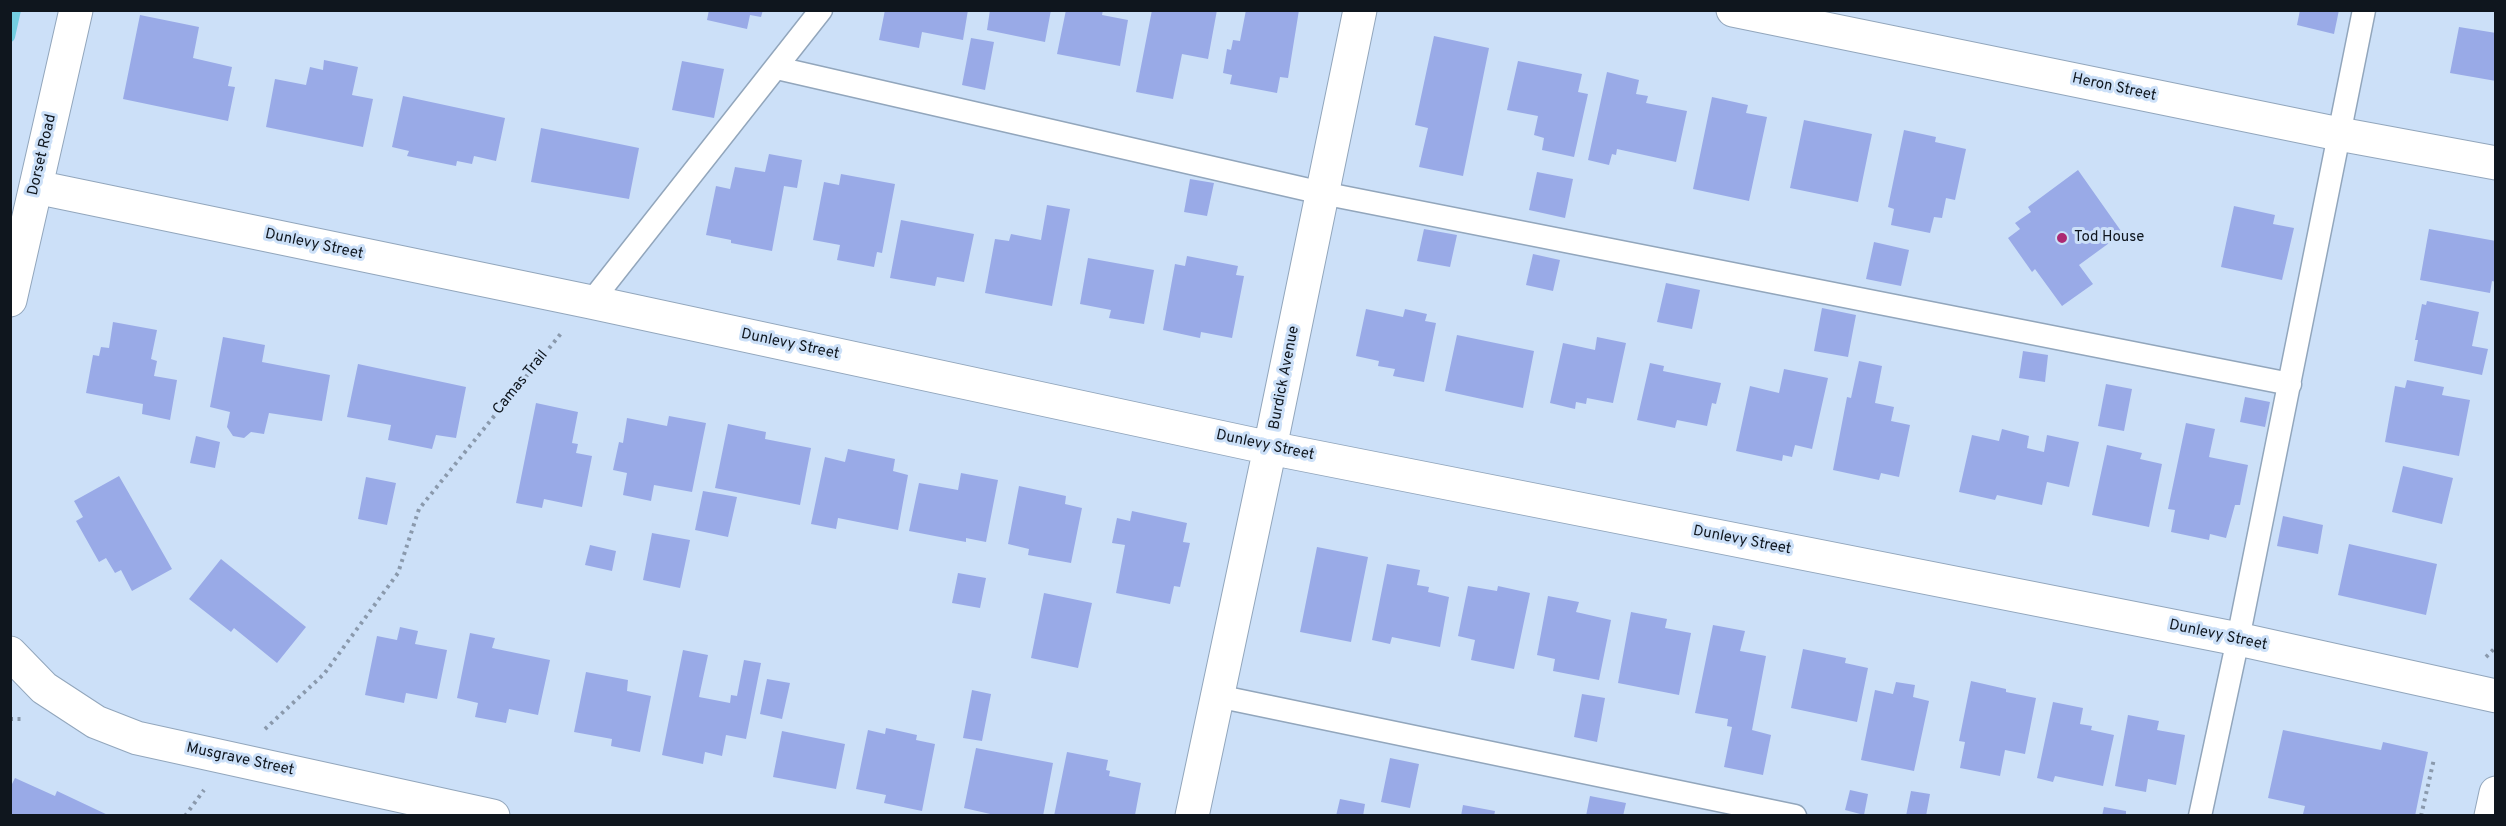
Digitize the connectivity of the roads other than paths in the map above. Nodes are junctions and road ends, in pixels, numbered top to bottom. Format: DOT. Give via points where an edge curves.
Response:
graph roads {
  1 [pos="76,10"];
  2 [pos="821,10"];
  3 [pos="1359,10"];
  4 [pos="1732,10"];
  5 [pos="2364,10"];
  6 [pos="777,68"];
  7 [pos="2339,134"];
  8 [pos="2496,163"];
  9 [pos="36,187"];
  10 [pos="1322,193"];
  11 [pos="10,300"];
  12 [pos="591,302"];
  13 [pos="2290,384"];
  14 [pos="1270,448"];
  15 [pos="2238,639"];
  16 [pos="10,653"];
  17 [pos="1217,696"];
  18 [pos="2496,696"];
  19 [pos="2496,793"];
  20 [pos="493,816"];
  21 [pos="1192,816"];
  22 [pos="1795,816"];
  23 [pos="2200,816"];
  24 [pos="2491,816"];
  1 -- 9 [label="street, Dorset Road"];
  2 -- 6 [label="lane"];
  3 -- 10 [label="street, Burdick Avenue"];
  4 -- 7 [label="street, Heron Street"];
  5 -- 7 [label="lane"];
  6 -- 10 [label="lane"];
  6 -- 12 [label="lane"];
  7 -- 8 [label="street, Heron Street"];
  7 -- 13 [label="lane"];
  9 -- 11 [label="street, Dorset Road"];
  9 -- 12 [label="street, Dunlevy Street"];
  10 -- 13 [label="lane"];
  10 -- 14 [label="street, Burdick Avenue"];
  12 -- 14 [label="street, Dunlevy Street"];
  13 -- 15 [label="lane"];
  14 -- 15 [label="street, Dunlevy Street"];
  14 -- 17 [label="street, Burdick Avenue"];
  15 -- 18 [label="street, Dunlevy Street"];
  15 -- 23 [label="lane"];
  16 -- 20 [label="street, Musgrave Street" via="44,688 96,722 137,738"];
  17 -- 21 [label="street, Burdick Avenue"];
  17 -- 22 [label="lane"];
  19 -- 24 [label="street"];
}
